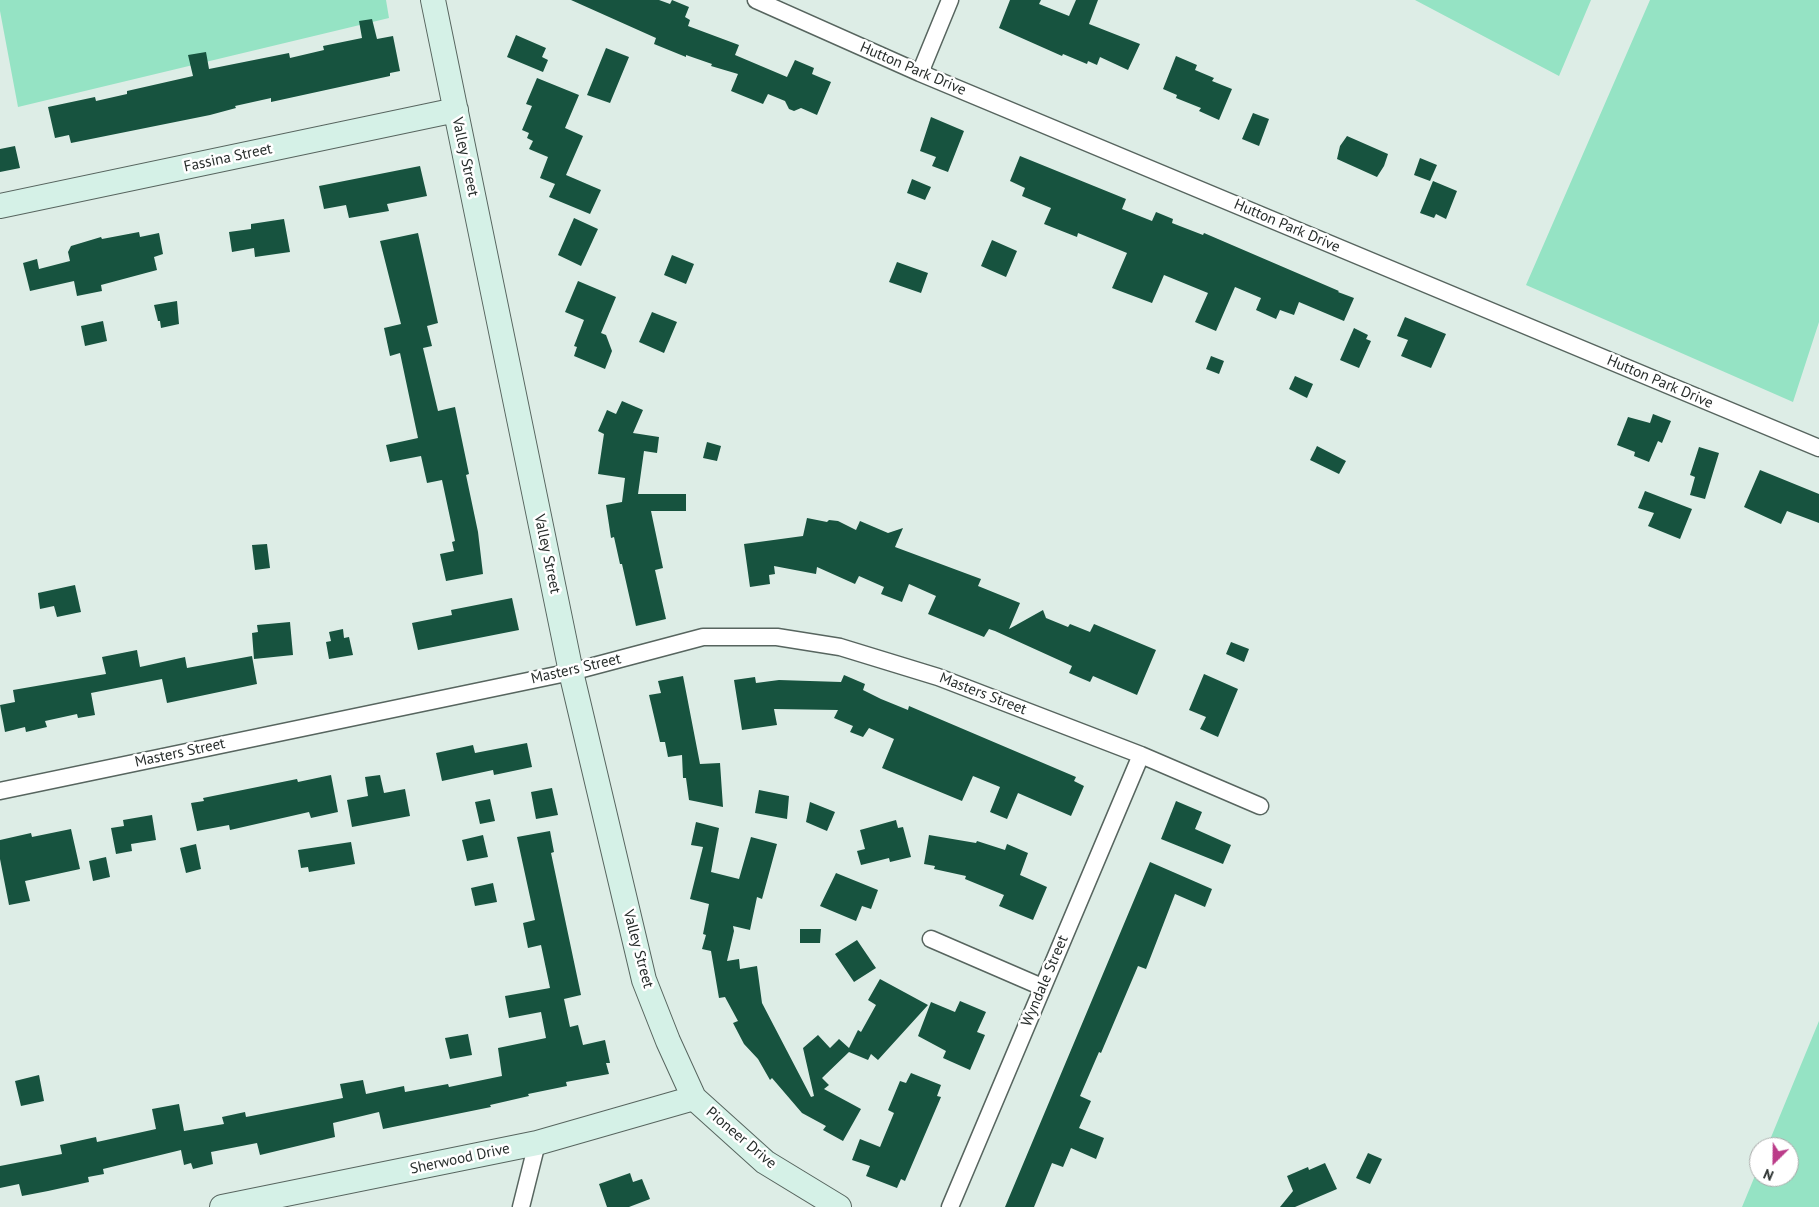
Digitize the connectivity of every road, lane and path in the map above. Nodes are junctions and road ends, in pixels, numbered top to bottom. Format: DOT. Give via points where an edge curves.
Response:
graph roads {
  1 [pos="433,0"];
  2 [pos="756,0"];
  3 [pos="950,0"];
  4 [pos="920,73"];
  5 [pos="456,110"];
  6 [pos="0,206"];
  7 [pos="1819,448"];
  8 [pos="571,672"];
  9 [pos="1141,755"];
  10 [pos="0,791"];
  11 [pos="1260,806"];
  12 [pos="931,939"];
  13 [pos="1042,987"];
  14 [pos="694,1098"];
  15 [pos="537,1143"];
  16 [pos="222,1207"];
  17 [pos="521,1207"];
  18 [pos="840,1207"];
  19 [pos="950,1207"];
  1 -- 5 [label="street, Valley Street"];
  2 -- 4 [label="street, Hutton Park Drive"];
  3 -- 4 [label="street"];
  4 -- 7 [label="street, Hutton Park Drive"];
  5 -- 6 [label="street, Fassina Street"];
  5 -- 8 [label="street, Valley Street"];
  8 -- 9 [label="street, Masters Street" via="703,637 778,637 840,647 938,677"];
  8 -- 10 [label="street, Masters Street"];
  8 -- 14 [label="street, Valley Street" via="644,980"];
  9 -- 11 [label="street, Masters Street"];
  9 -- 13 [label="street, Wyndale Street"];
  12 -- 13 [label="street"];
  13 -- 19 [label="street, Wyndale Street"];
  14 -- 15 [label="street, Sherwood Drive"];
  14 -- 18 [label="street, Pioneer Drive" via="765,1162"];
  15 -- 16 [label="street, Sherwood Drive"];
  15 -- 17 [label="street"];
}
